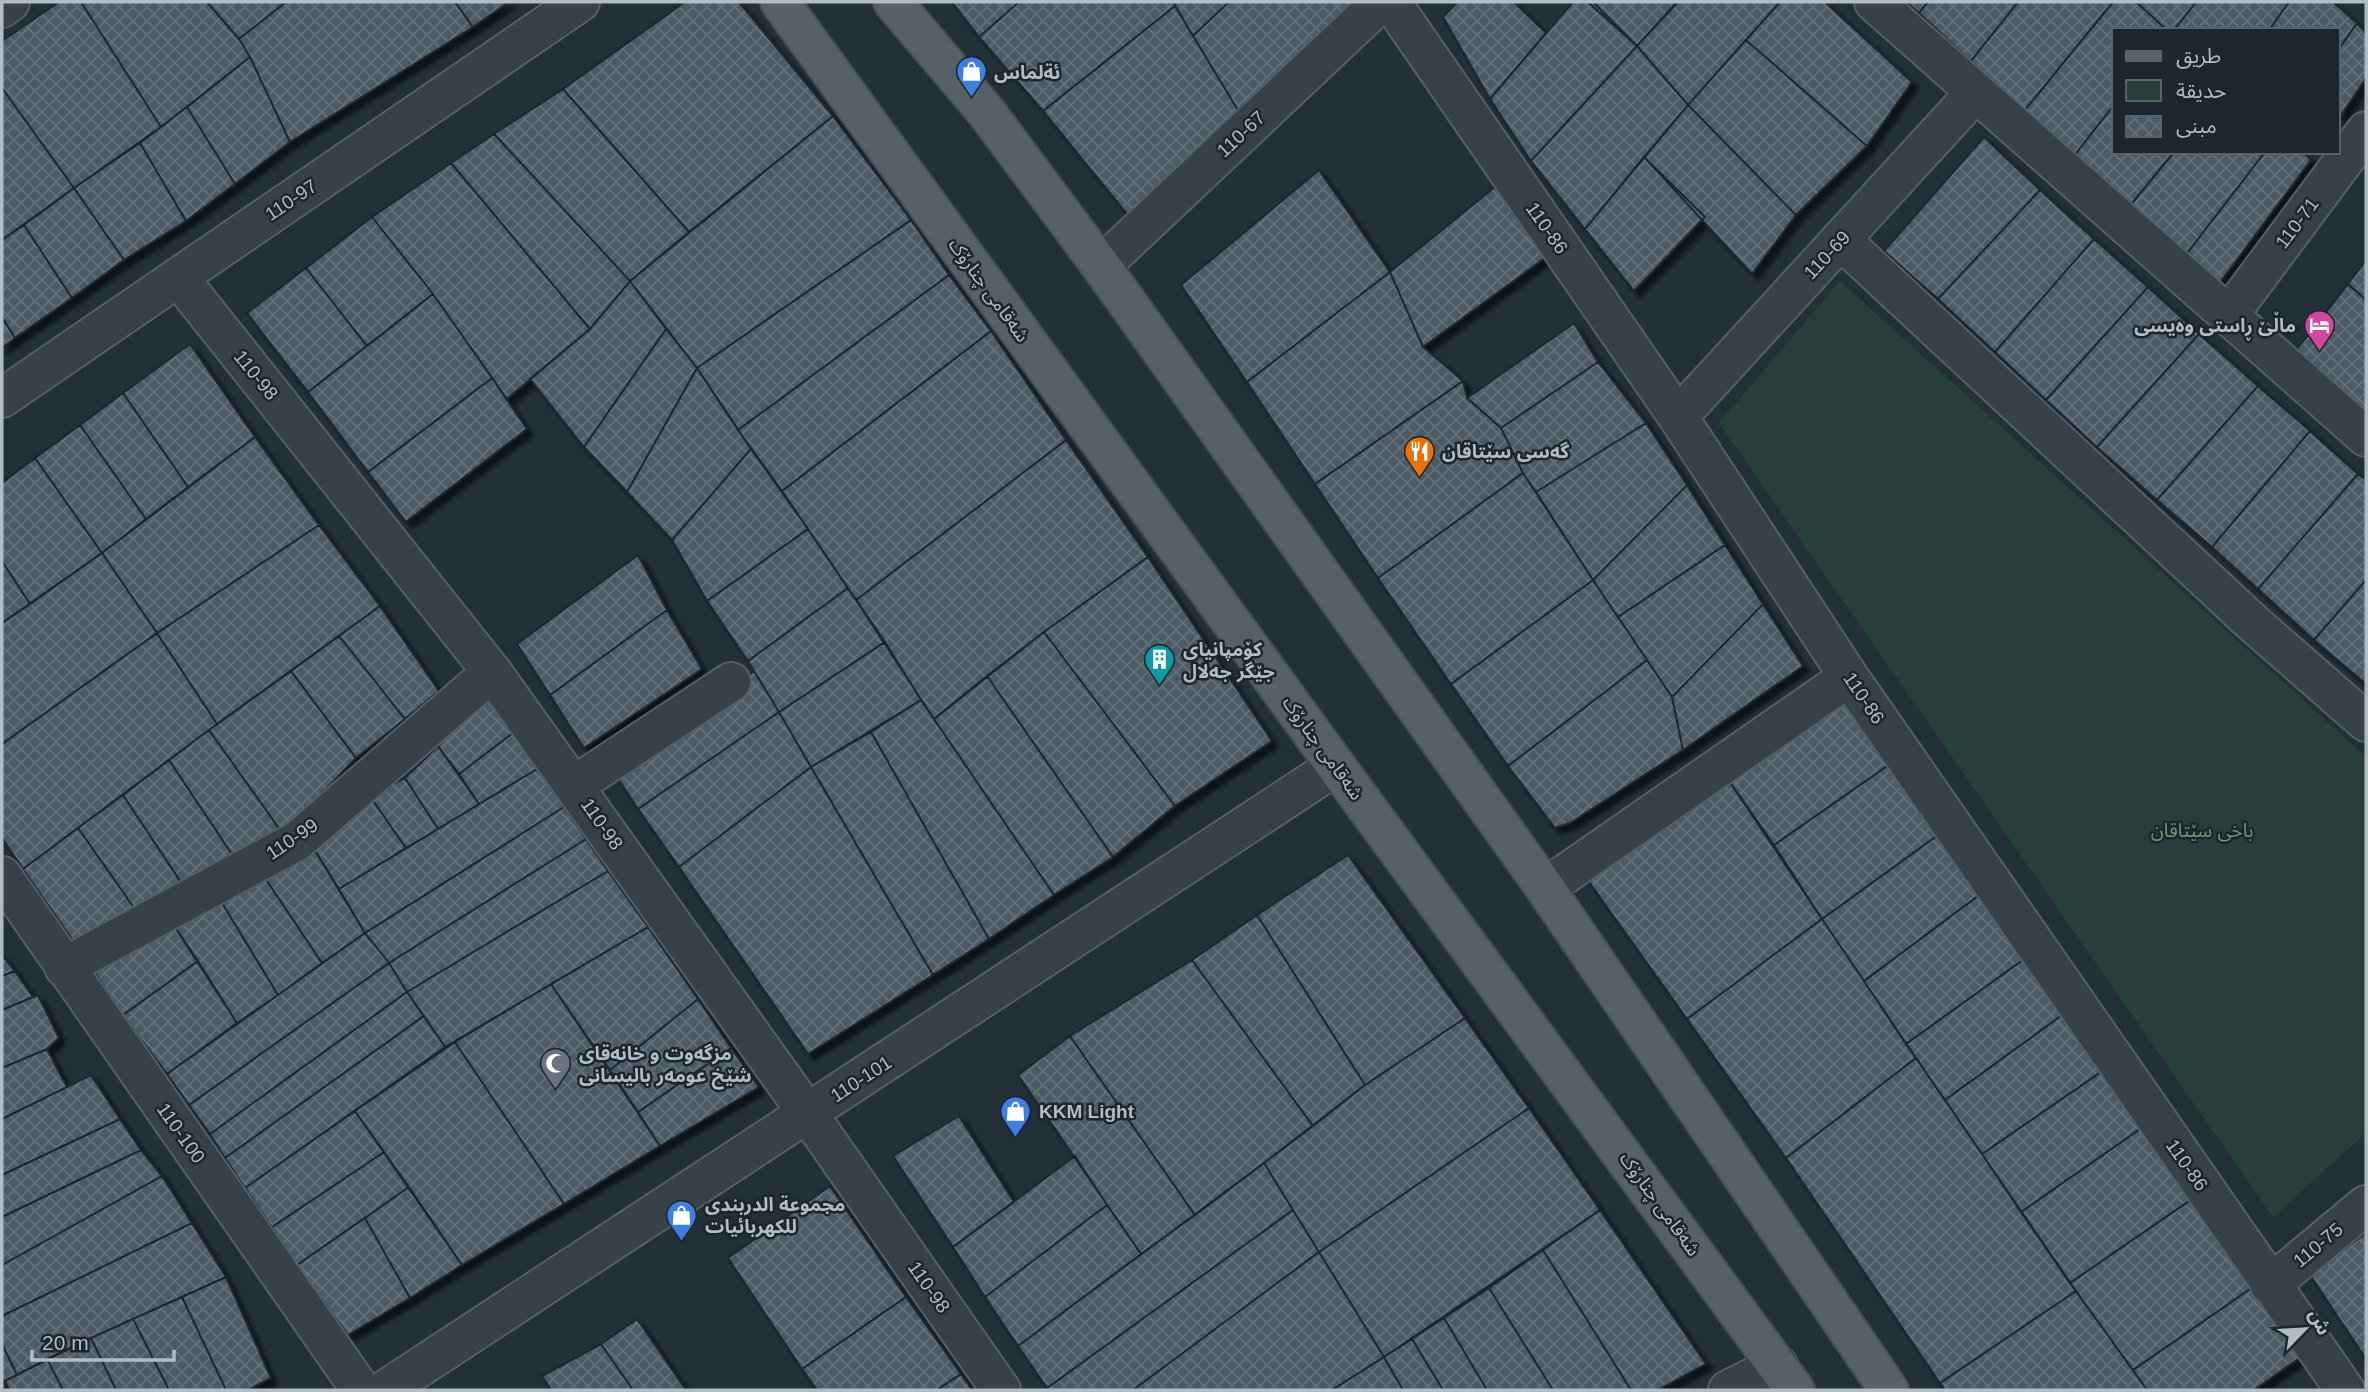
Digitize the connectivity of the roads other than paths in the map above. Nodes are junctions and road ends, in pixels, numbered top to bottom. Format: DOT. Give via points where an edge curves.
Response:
graph roads {
  1 [pos="10,2"];
  2 [pos="580,2"];
  3 [pos="780,2"];
  4 [pos="893,2"];
  5 [pos="1381,2"];
  6 [pos="1391,2"];
  7 [pos="1874,2"];
  8 [pos="2,8"];
  9 [pos="1976,92"];
  10 [pos="2366,131"];
  11 [pos="1841,240"];
  12 [pos="1101,266"];
  13 [pos="178,277"];
  14 [pos="2228,316"];
  15 [pos="2,398"];
  16 [pos="1678,417"];
  17 [pos="2366,438"];
  18 [pos="492,671"];
  19 [pos="1849,677"];
  20 [pos="731,682"];
  21 [pos="2366,722"];
  22 [pos="1336,766"];
  23 [pos="575,785"];
  24 [pos="2,876"];
  25 [pos="1545,888"];
  26 [pos="64,967"];
  27 [pos="808,1114"];
  28 [pos="2366,1205"];
  29 [pos="2270,1284"];
  30 [pos="1787,1378"];
  31 [pos="361,1390"];
  32 [pos="385,1390"];
  33 [pos="1001,1390"];
  34 [pos="1728,1390"];
  35 [pos="1889,1390"];
  36 [pos="2344,1390"];
  1 -- 8 [label="street"];
  2 -- 13 [label="street, 110-97"];
  3 -- 22 [label="main road, شەقامی چنارۆک"];
  4 -- 12 [label="main road" via="987,113"];
  5 -- 12 [label="street, 110-67"];
  6 -- 16 [label="street, 110-86"];
  7 -- 9 [label="street"];
  9 -- 11 [label="street, 110-69"];
  9 -- 14 [label="street"];
  10 -- 14 [label="street, 110-71"];
  11 -- 16 [label="street, 110-69"];
  11 -- 21 [label="street"];
  12 -- 25 [label="main road"];
  13 -- 15 [label="street, 110-97"];
  13 -- 18 [label="street, 110-98"];
  14 -- 17 [label="street"];
  16 -- 19 [label="street, 110-86"];
  18 -- 23 [label="street, 110-98"];
  18 -- 26 [label="street, 110-99" via="297,841"];
  19 -- 25 [label="street"];
  19 -- 29 [label="street, 110-86"];
  20 -- 23 [label="street"];
  22 -- 27 [label="street, 110-101"];
  22 -- 30 [label="main road, شەقامی چنارۆک"];
  23 -- 27 [label="street, 110-98"];
  24 -- 26 [label="street, 110-100"];
  25 -- 35 [label="main road"];
  26 -- 31 [label="street, 110-100"];
  27 -- 32 [label="street, 110-101"];
  27 -- 33 [label="street, 110-98"];
  28 -- 29 [label="street, 110-75"];
  29 -- 36 [label="street, 110-86"];
  30 -- 34 [label="street"];
}
